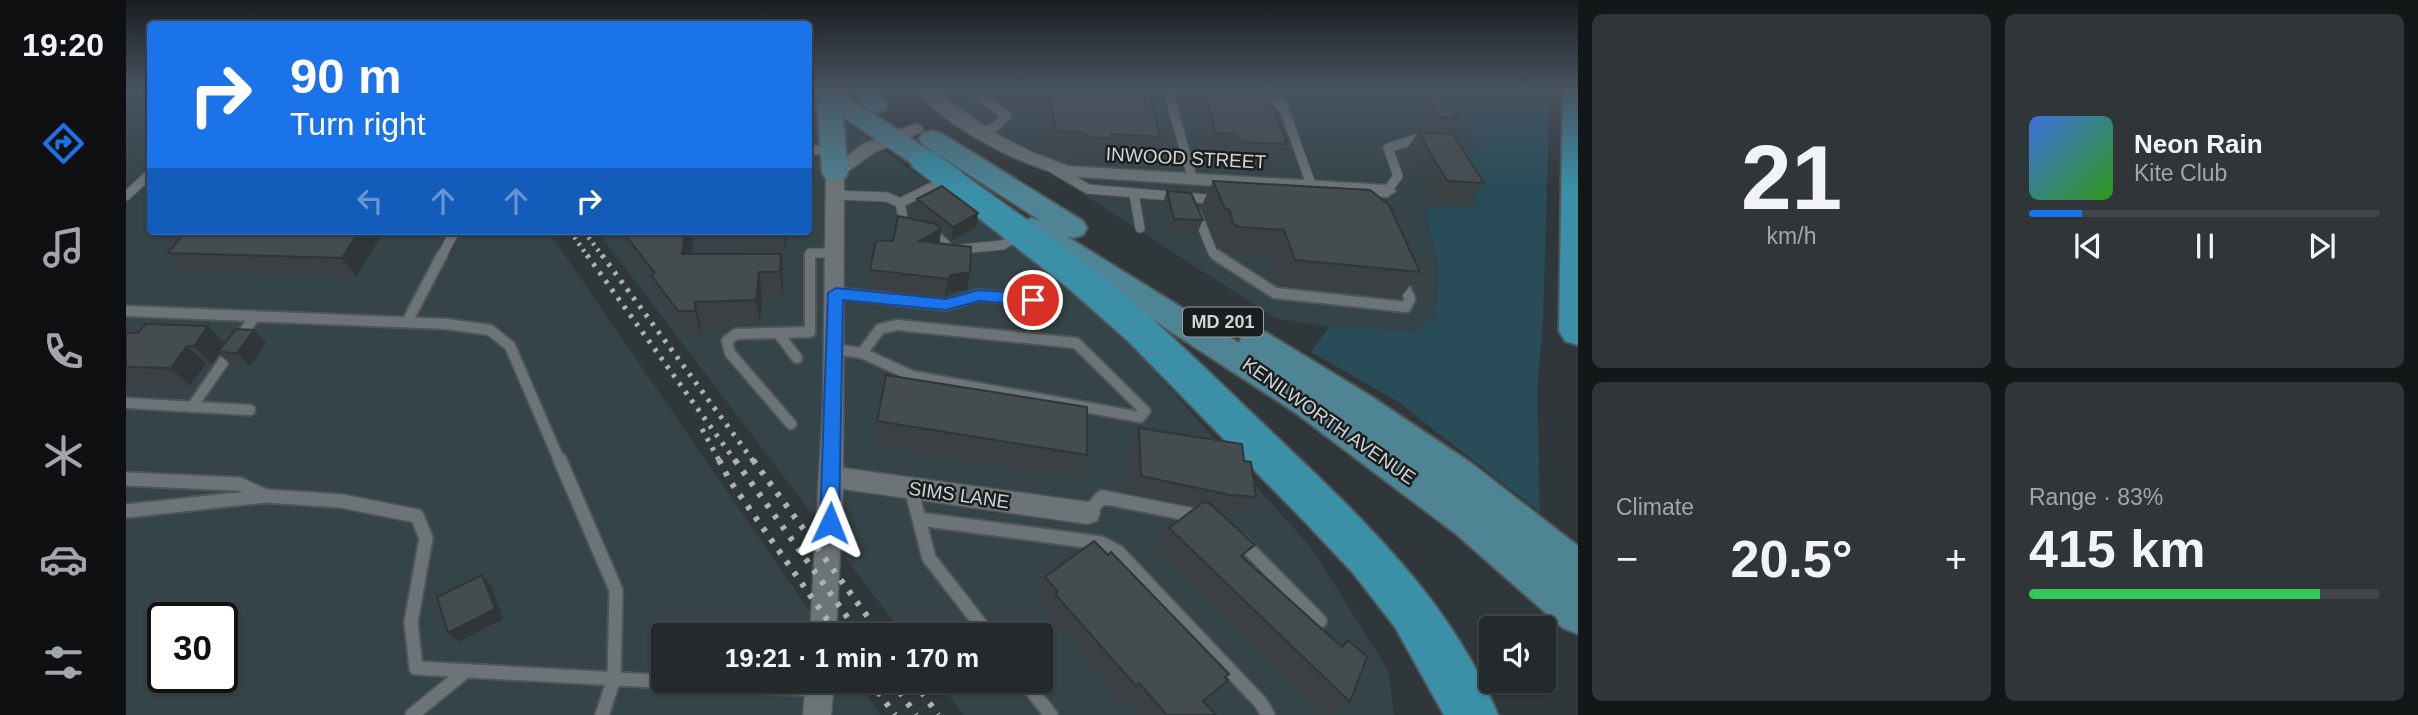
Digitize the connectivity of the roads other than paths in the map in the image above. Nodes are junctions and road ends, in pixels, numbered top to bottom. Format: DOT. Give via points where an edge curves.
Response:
graph roads {
  1 [pos="841,122"];
  2 [pos="883,122"];
  3 [pos="883,122"];
  4 [pos="969,122"];
  5 [pos="1000,122"];
  6 [pos="1177,122"];
  7 [pos="1289,122"];
  8 [pos="1577,122"];
  9 [pos="984,132"];
  10 [pos="1416,139"];
  11 [pos="919,152"];
  12 [pos="1046,165"];
  13 [pos="828,167"];
  14 [pos="147,174"];
  15 [pos="1193,180"];
  16 [pos="1312,187"];
  17 [pos="1387,191"];
  18 [pos="1134,194"];
  19 [pos="126,196"];
  20 [pos="1191,198"];
  21 [pos="1231,200"];
  22 [pos="900,203"];
  23 [pos="1140,228"];
  24 [pos="1021,234"];
  25 [pos="453,235"];
  26 [pos="835,253"];
  27 [pos="1395,266"];
  28 [pos="836,293"];
  29 [pos="1033,300"];
  30 [pos="126,311"];
  31 [pos="255,316"];
  32 [pos="407,322"];
  33 [pos="1578,331"];
  34 [pos="778,333"];
  35 [pos="834,349"];
  36 [pos="862,353"];
  37 [pos="797,358"];
  38 [pos="126,403"];
  39 [pos="192,407"];
  40 [pos="250,410"];
  41 [pos="791,424"];
  42 [pos="831,477"];
  43 [pos="126,479"];
  44 [pos="911,488"];
  45 [pos="265,496"];
  46 [pos="126,511"];
  47 [pos="1088,513"];
  48 [pos="919,519"];
  49 [pos="1211,519"];
  50 [pos="1228,531"];
  51 [pos="1578,571"];
  52 [pos="1578,613"];
  53 [pos="1320,621"];
  54 [pos="824,623"];
  55 [pos="980,623"];
  56 [pos="466,671"];
  57 [pos="614,679"];
  58 [pos="1034,693"];
  59 [pos="819,695"];
  60 [pos="412,715"];
  61 [pos="602,715"];
  62 [pos="1051,715"];
  63 [pos="1268,715"];
  64 [pos="1472,715"];
  1 -- 13 [label="main road"];
  2 -- 11 [label="main road, KENILWORTH AVENUE / MD 201"];
  3 -- 11 [label="main road, KENILWORTH AVENUE / MD 201"];
  4 -- 9 [label="street, INWOOD STREET"];
  5 -- 9 [label="lane"];
  6 -- 15 [label="lane"];
  7 -- 16 [label="lane"];
  8 -- 33 [label="highway"];
  9 -- 12 [label="street, INWOOD STREET"];
  10 -- 17 [label="lane" via="1388,148 1398,176"];
  11 -- 13 [label="street" via="869,148"];
  11 -- 22 [label="lane"];
  11 -- 24 [label="highway"];
  11 -- 51 [label="main road, KENILWORTH AVENUE / MD 201" via="1357,405 1458,474"];
  11 -- 52 [label="main road, KENILWORTH AVENUE / MD 201" via="1305,401 1470,522"];
  12 -- 15 [label="street, INWOOD STREET" via="1089,174"];
  12 -- 18 [label="lane" via="1087,189"];
  13 -- 22 [label="lane"];
  13 -- 26 [label="street"];
  14 -- 19 [label="lane"];
  15 -- 16 [label="street, INWOOD STREET"];
  16 -- 17 [label="street, INWOOD STREET"];
  18 -- 20 [label="lane"];
  18 -- 23 [label="lane"];
  20 -- 21 [label="lane"];
  20 -- 27 [label="lane" via="1213,253 1275,293 1406,307 1410,299"];
  22 -- 24 [label="lane" via="905,229 937,236 951,250 1003,245"];
  24 -- 64 [label="highway" via="1142,332 1369,558 1412,610"];
  25 -- 32 [label="lane"];
  26 -- 28 [label="street"];
  26 -- 34 [label="lane" via="810,253 810,332"];
  28 -- 29 [label="lane" via="946,304 979,295"];
  28 -- 35 [label="street"];
  30 -- 31 [label="lane"];
  31 -- 32 [label="lane"];
  31 -- 39 [label="lane"];
  32 -- 57 [label="lane" via="476,326 503,336 510,346 616,590"];
  34 -- 37 [label="lane"];
  34 -- 41 [label="lane" via="736,334 727,341 730,353"];
  35 -- 36 [label="lane"];
  35 -- 42 [label="street"];
  36 -- 36 [label="lane" via="912,376 1140,417 1146,411 1076,343 897,325 880,330"];
  38 -- 39 [label="lane"];
  39 -- 40 [label="lane"];
  42 -- 44 [label="street, SIMS LANE"];
  42 -- 54 [label="street"];
  43 -- 45 [label="lane" via="239,484"];
  44 -- 47 [label="street, SIMS LANE"];
  44 -- 48 [label="lane"];
  45 -- 46 [label="lane"];
  45 -- 56 [label="lane" via="341,501 417,516 426,538 411,622 416,668"];
  47 -- 49 [label="lane" via="1102,497"];
  48 -- 55 [label="lane" via="929,558"];
  48 -- 63 [label="lane" via="1101,543 1118,552"];
  50 -- 53 [label="lane"];
  56 -- 57 [label="lane"];
  56 -- 60 [label="lane"];
  57 -- 59 [label="lane"];
  57 -- 61 [label="lane"];
  58 -- 62 [label="lane"];
}
